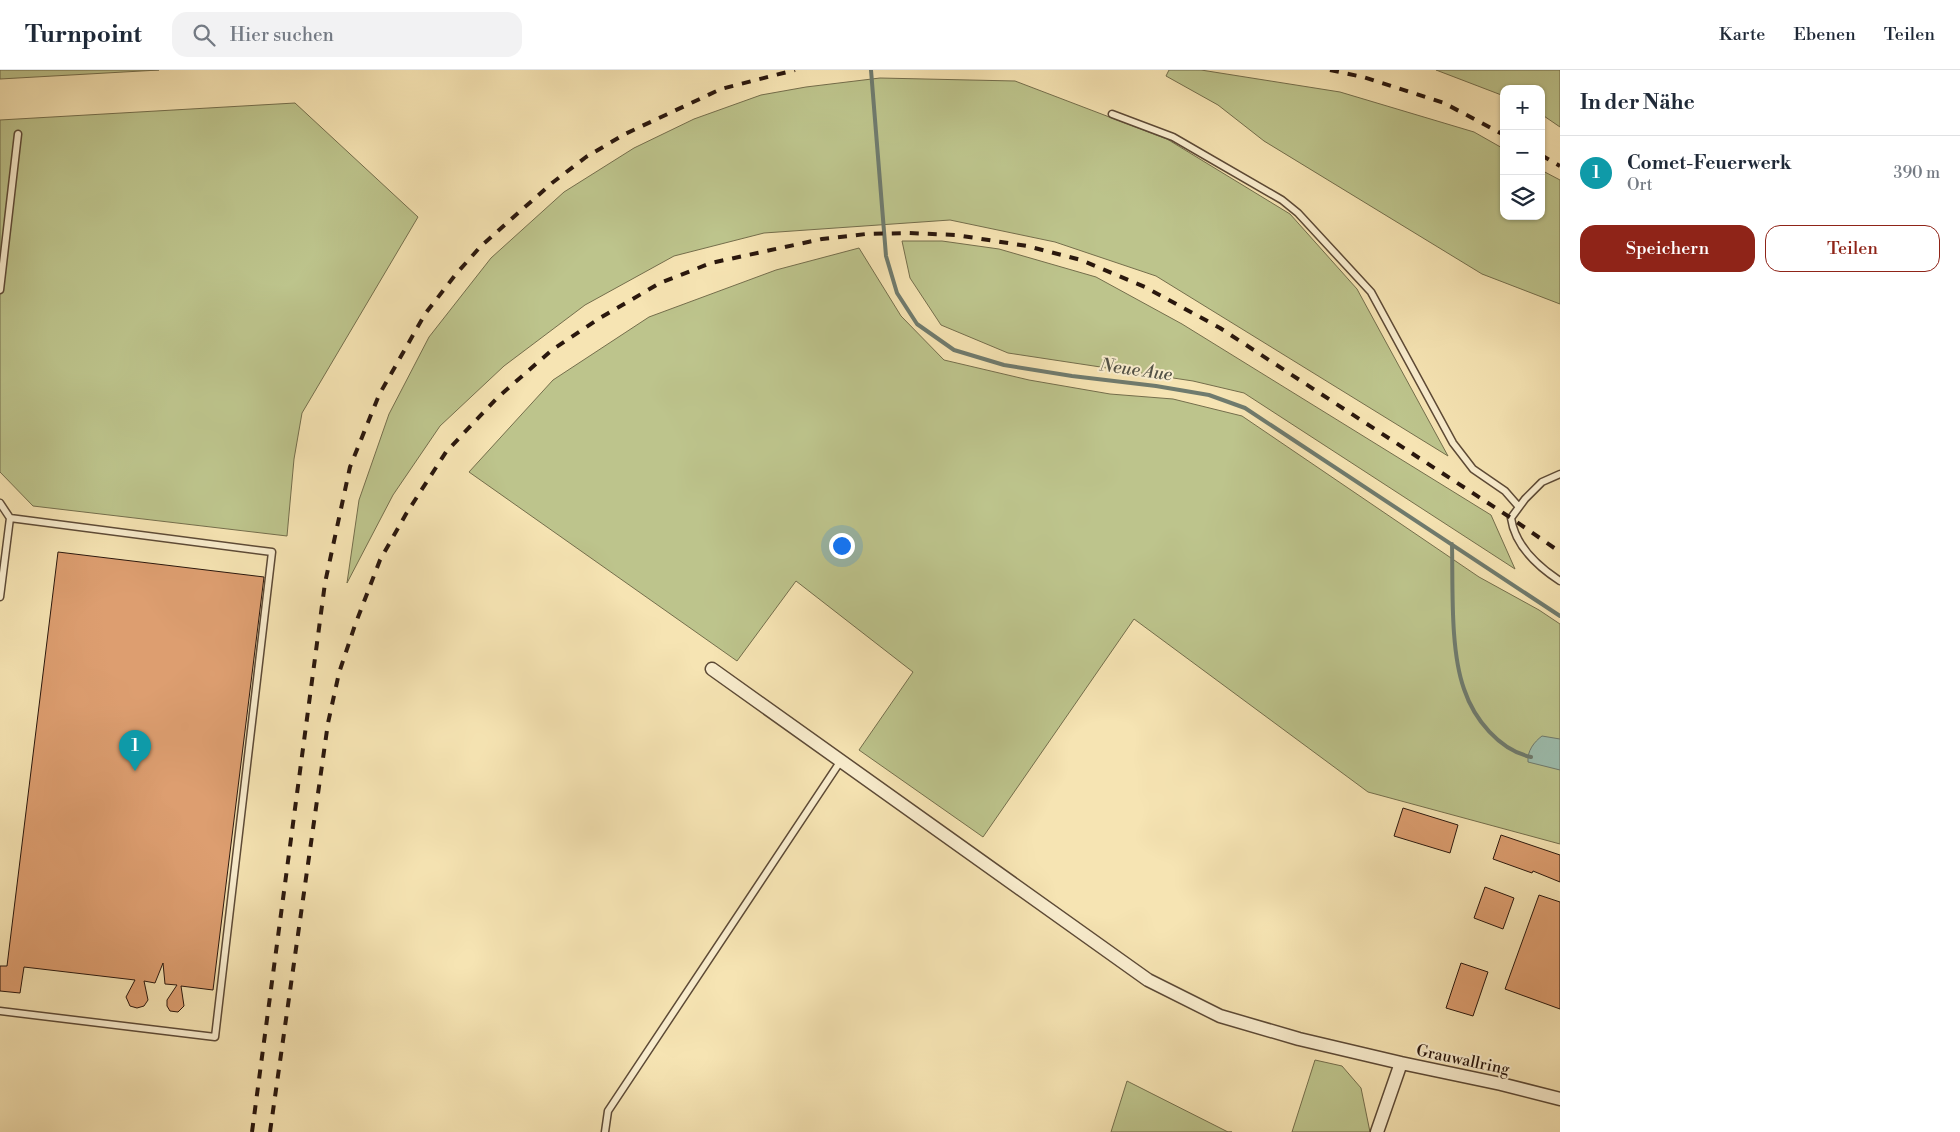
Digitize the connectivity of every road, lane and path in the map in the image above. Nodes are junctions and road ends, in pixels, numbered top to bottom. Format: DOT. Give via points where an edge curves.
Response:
graph roads {
  1 [pos="1112,114"];
  2 [pos="18,134"];
  3 [pos="0,290"];
  4 [pos="1560,474"];
  5 [pos="0,503"];
  6 [pos="1519,508"];
  7 [pos="10,518"];
  8 [pos="1560,581"];
  9 [pos="0,597"];
  10 [pos="712,669"];
  11 [pos="840,762"];
  12 [pos="0,1011"];
  13 [pos="1401,1064"];
  14 [pos="1560,1099"];
  15 [pos="605,1132"];
  16 [pos="1377,1132"];
  1 -- 6 [label="lane" via="1173,137 1282,200 1298,214 1371,292 1458,450 1473,469 1505,491"];
  2 -- 3 [label="lane"];
  4 -- 6 [label="lane" via="1542,482"];
  5 -- 7 [label="lane"];
  6 -- 8 [label="lane" via="1511,518 1513,532 1544,571"];
  7 -- 9 [label="lane"];
  7 -- 12 [label="lane" via="272,552 215,1037"];
  10 -- 11 [label="street"];
  11 -- 13 [label="street" via="1148,980 1220,1016"];
  11 -- 15 [label="lane" via="608,1111"];
  13 -- 14 [label="street, Grauwallring"];
  13 -- 16 [label="street, Grauwallring"];
}
